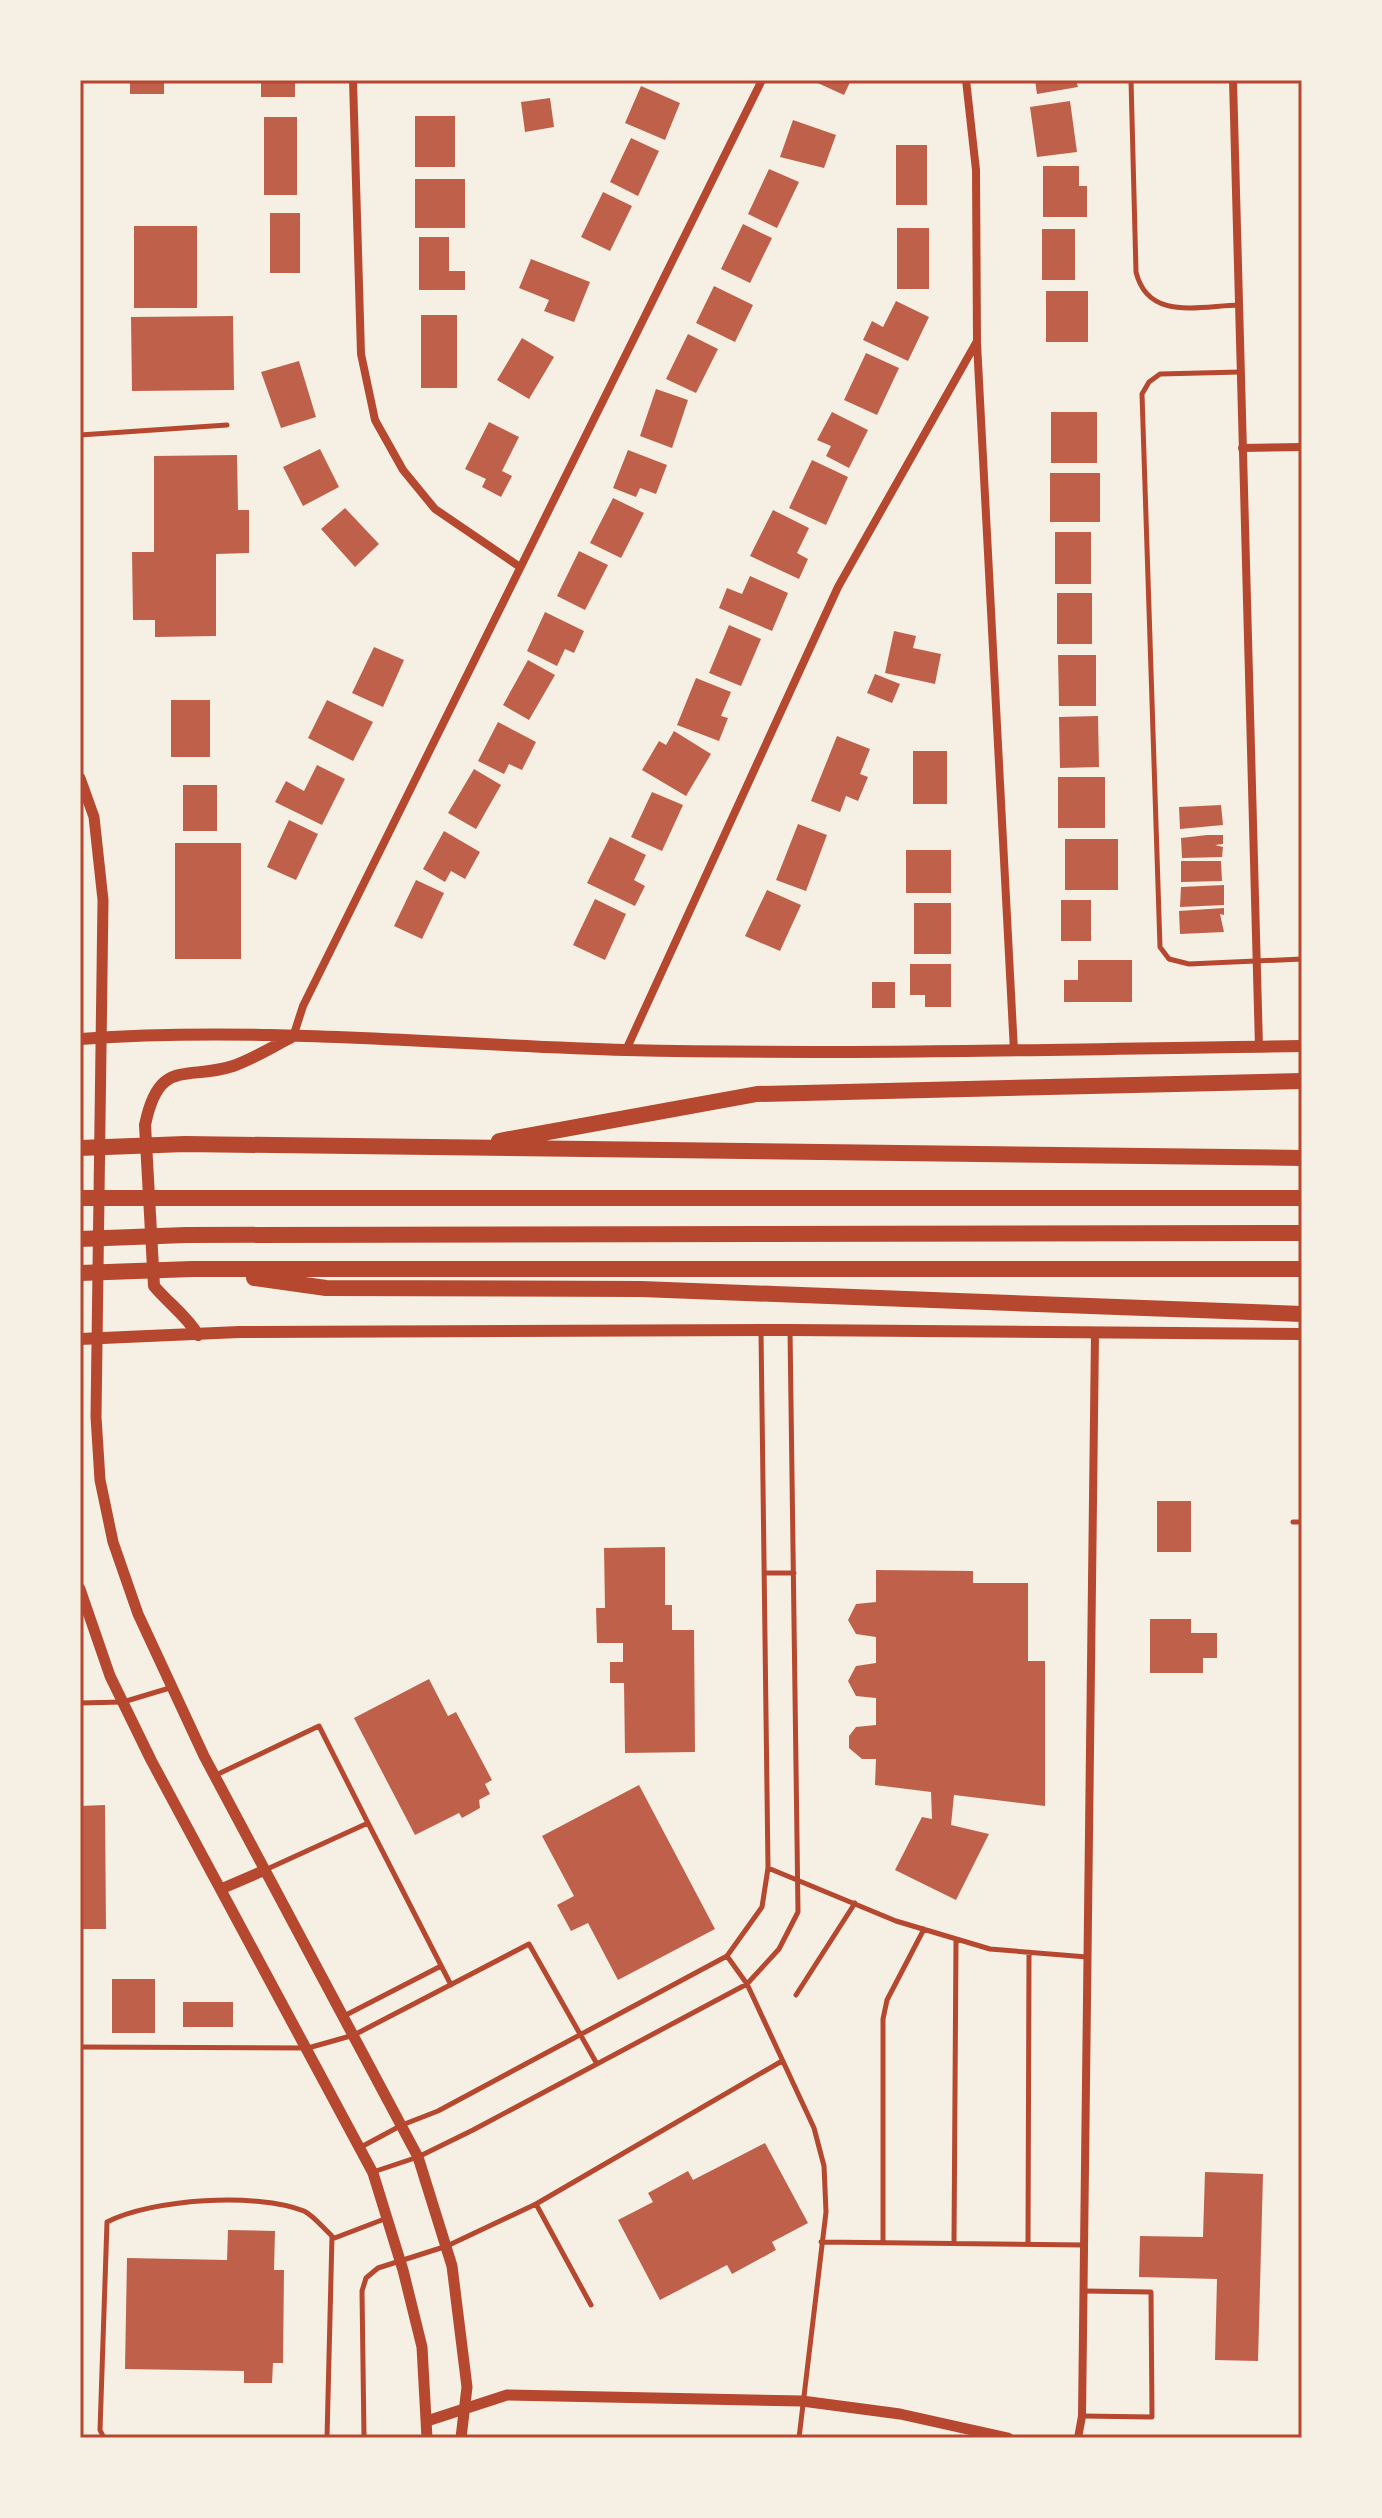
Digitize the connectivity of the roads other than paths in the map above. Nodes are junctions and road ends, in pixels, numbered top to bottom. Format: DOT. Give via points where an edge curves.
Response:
graph roads {
  1 [pos="353,80"];
  2 [pos="762,80"];
  3 [pos="966,80"];
  4 [pos="1131,80"];
  5 [pos="1233,80"];
  6 [pos="1239,305"];
  7 [pos="977,343"];
  8 [pos="1240,372"];
  9 [pos="227,425"];
  10 [pos="80,435"];
  11 [pos="1302,447"];
  12 [pos="1242,448"];
  13 [pos="520,567"];
  14 [pos="80,778"];
  15 [pos="1302,959"];
  16 [pos="1256,964"];
  17 [pos="293,1037"];
  18 [pos="103,1038"];
  19 [pos="80,1039"];
  20 [pos="1302,1046"];
  21 [pos="1259,1047"];
  22 [pos="626,1050"];
  23 [pos="1014,1051"];
  24 [pos="1302,1081"];
  25 [pos="80,1148"];
  26 [pos="462,1148"];
  27 [pos="1302,1158"];
  28 [pos="80,1198"];
  29 [pos="1302,1198"];
  30 [pos="1302,1233"];
  31 [pos="80,1239"];
  32 [pos="192,1269"];
  33 [pos="1302,1269"];
  34 [pos="80,1273"];
  35 [pos="1302,1314"];
  36 [pos="790,1330"];
  37 [pos="761,1331"];
  38 [pos="1095,1333"];
  39 [pos="1302,1334"];
  40 [pos="198,1335"];
  41 [pos="97,1338"];
  42 [pos="80,1339"];
  43 [pos="1293,1522"];
  44 [pos="1302,1522"];
  45 [pos="764,1573"];
  46 [pos="794,1573"];
  47 [pos="80,1589"];
  48 [pos="173,1687"];
  49 [pos="123,1702"];
  50 [pos="80,1703"];
  51 [pos="214,1776"];
  52 [pos="368,1823"];
  53 [pos="768,1868"];
  54 [pos="265,1870"];
  55 [pos="800,1880"];
  56 [pos="221,1889"];
  57 [pos="855,1903"];
  58 [pos="924,1929"];
  59 [pos="956,1939"];
  60 [pos="1029,1952"];
  61 [pos="727,1956"];
  62 [pos="1087,1957"];
  63 [pos="441,1966"];
  64 [pos="747,1984"];
  65 [pos="451,1985"];
  66 [pos="796,1995"];
  67 [pos="344,2016"];
  68 [pos="581,2034"];
  69 [pos="354,2035"];
  70 [pos="80,2047"];
  71 [pos="308,2048"];
  72 [pos="782,2061"];
  73 [pos="597,2064"];
  74 [pos="402,2125"];
  75 [pos="361,2147"];
  76 [pos="418,2157"];
  77 [pos="373,2173"];
  78 [pos="536,2204"];
  79 [pos="387,2218"];
  80 [pos="332,2239"];
  81 [pos="821,2242"];
  82 [pos="883,2242"];
  83 [pos="954,2242"];
  84 [pos="1028,2243"];
  85 [pos="1084,2245"];
  86 [pos="447,2246"];
  87 [pos="401,2262"];
  88 [pos="1083,2291"];
  89 [pos="591,2305"];
  90 [pos="802,2401"];
  91 [pos="463,2411"];
  92 [pos="1082,2416"];
  93 [pos="427,2421"];
  94 [pos="104,2438"];
  95 [pos="327,2438"];
  96 [pos="364,2438"];
  97 [pos="427,2438"];
  98 [pos="461,2438"];
  99 [pos="799,2438"];
  100 [pos="1008,2438"];
  101 [pos="1078,2438"];
  1 -- 13 [label="street" via="361,354 375,420 403,470 435,509"];
  2 -- 13 [label="street"];
  3 -- 7 [label="street" via="976,170"];
  4 -- 6 [label="lane" via="1140,288 1162,305"];
  5 -- 6 [label="street"];
  6 -- 8 [label="street"];
  7 -- 22 [label="street" via="838,587"];
  7 -- 23 [label="street"];
  8 -- 12 [label="street"];
  8 -- 16 [label="lane" via="1160,374 1142,394 1147,617 1160,947 1169,959 1189,964"];
  9 -- 10 [label="lane"];
  11 -- 12 [label="street"];
  12 -- 16 [label="street"];
  13 -- 17 [label="street" via="303,1006"];
  14 -- 18 [label="street" via="94,817 103,900"];
  15 -- 16 [label="lane"];
  16 -- 21 [label="street"];
  17 -- 18 [label="main road"];
  17 -- 22 [label="main road"];
  17 -- 40 [label="main road" via="232,1066 191,1070 161,1083 148,1109 154,1286"];
  18 -- 19 [label="main road"];
  18 -- 41 [label="street"];
  20 -- 21 [label="main road"];
  21 -- 23 [label="main road"];
  22 -- 23 [label="main road"];
  24 -- 26 [label="highway" via="757,1094"];
  25 -- 26 [label="highway"];
  26 -- 27 [label="highway"];
  28 -- 29 [label="highway"];
  30 -- 31 [label="highway"];
  32 -- 33 [label="highway"];
  32 -- 34 [label="highway"];
  32 -- 35 [label="highway" via="326,1288 641,1289"];
  36 -- 37 [label="main road"];
  36 -- 38 [label="main road"];
  36 -- 46 [label="lane"];
  37 -- 40 [label="main road"];
  37 -- 45 [label="lane"];
  38 -- 39 [label="main road"];
  38 -- 62 [label="street"];
  40 -- 41 [label="main road"];
  41 -- 42 [label="main road"];
  41 -- 48 [label="street" via="100,1480 110,1527 138,1614"];
  43 -- 44 [label="lane"];
  45 -- 46 [label="lane"];
  45 -- 53 [label="lane"];
  46 -- 55 [label="lane"];
  47 -- 49 [label="street"];
  48 -- 49 [label="lane"];
  48 -- 51 [label="street"];
  49 -- 50 [label="lane"];
  49 -- 56 [label="street"];
  51 -- 52 [label="lane" via="319,1726"];
  51 -- 54 [label="street"];
  52 -- 54 [label="lane"];
  52 -- 63 [label="lane"];
  53 -- 55 [label="lane"];
  53 -- 61 [label="lane" via="762,1907"];
  54 -- 56 [label="street"];
  54 -- 67 [label="street"];
  55 -- 57 [label="lane"];
  55 -- 64 [label="lane" via="798,1912 779,1949"];
  56 -- 71 [label="street"];
  57 -- 58 [label="lane"];
  57 -- 66 [label="lane"];
  58 -- 59 [label="lane"];
  58 -- 82 [label="lane" via="887,2000 883,2019"];
  59 -- 60 [label="lane"];
  59 -- 83 [label="lane"];
  60 -- 62 [label="lane"];
  60 -- 84 [label="lane"];
  61 -- 64 [label="lane"];
  61 -- 68 [label="lane"];
  62 -- 85 [label="street"];
  63 -- 65 [label="lane"];
  63 -- 67 [label="lane"];
  64 -- 72 [label="lane"];
  64 -- 73 [label="lane"];
  65 -- 68 [label="lane" via="529,1944"];
  65 -- 69 [label="lane"];
  67 -- 69 [label="street"];
  68 -- 73 [label="lane"];
  68 -- 74 [label="lane"];
  69 -- 71 [label="lane"];
  69 -- 74 [label="street"];
  70 -- 71 [label="lane"];
  71 -- 75 [label="street"];
  72 -- 78 [label="lane"];
  72 -- 81 [label="lane" via="814,2128 824,2166"];
  73 -- 76 [label="lane"];
  74 -- 75 [label="lane"];
  74 -- 76 [label="street"];
  75 -- 77 [label="street"];
  76 -- 77 [label="lane"];
  76 -- 86 [label="street"];
  77 -- 79 [label="street"];
  78 -- 86 [label="lane"];
  78 -- 89 [label="lane"];
  79 -- 80 [label="lane"];
  79 -- 87 [label="street"];
  80 -- 94 [label="lane" via="308,2213 245,2199 130,2210 107,2222 100,2430"];
  80 -- 95 [label="lane"];
  81 -- 82 [label="lane"];
  81 -- 90 [label="lane"];
  82 -- 83 [label="lane"];
  83 -- 84 [label="lane"];
  84 -- 85 [label="lane"];
  85 -- 88 [label="street"];
  86 -- 87 [label="lane"];
  86 -- 91 [label="street" via="465,2347"];
  87 -- 93 [label="street" via="422,2347"];
  87 -- 96 [label="lane" via="378,2268 366,2278 362,2291"];
  88 -- 92 [label="street"];
  88 -- 92 [label="lane" via="1151,2292 1152,2417"];
  90 -- 91 [label="street" via="507,2395"];
  90 -- 99 [label="lane"];
  90 -- 100 [label="street" via="900,2414"];
  91 -- 93 [label="street"];
  91 -- 98 [label="street"];
  92 -- 101 [label="street"];
  93 -- 97 [label="street"];
}
